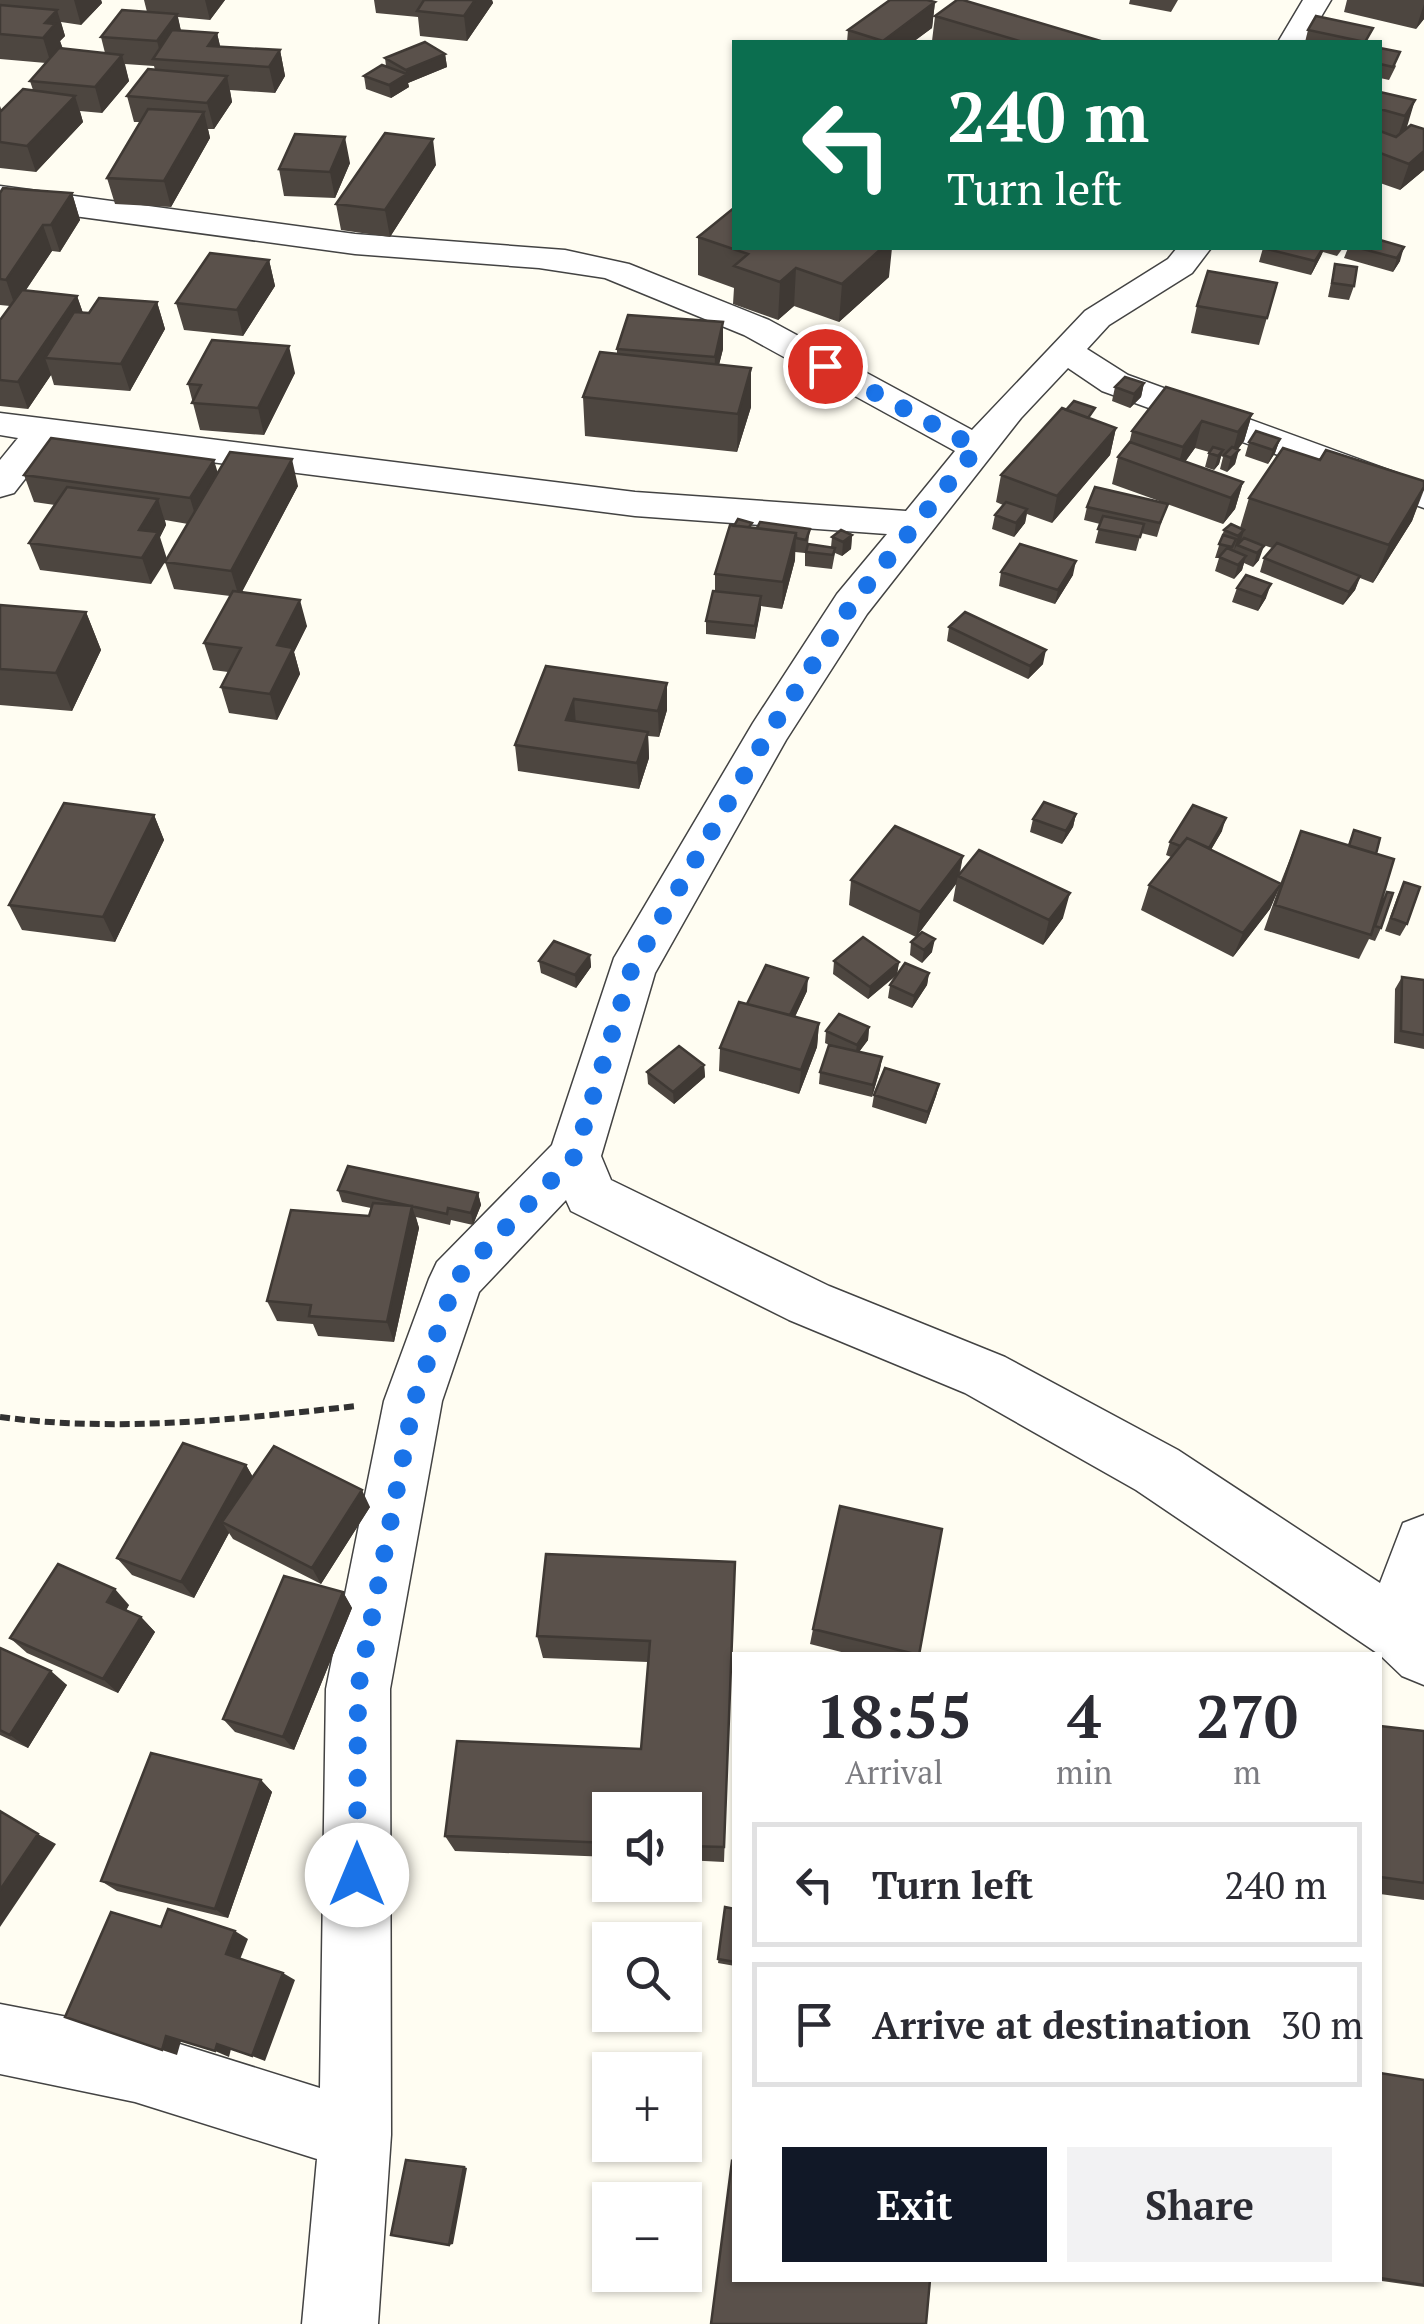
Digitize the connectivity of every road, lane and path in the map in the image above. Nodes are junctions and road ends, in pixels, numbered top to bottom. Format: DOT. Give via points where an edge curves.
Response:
graph roads {
  1 [pos="1316,0"];
  2 [pos="1293,40"];
  3 [pos="0,196"];
  4 [pos="1192,250"];
  5 [pos="1066,350"];
  6 [pos="0,424"];
  7 [pos="43,431"];
  8 [pos="977,448"];
  9 [pos="0,484"];
  10 [pos="1424,496"];
  11 [pos="913,524"];
  12 [pos="575,1156"];
  13 [pos="414,1401"];
  14 [pos="0,1417"];
  15 [pos="1424,1544"];
  16 [pos="1409,1642"];
  17 [pos="0,2039"];
  18 [pos="354,2134"];
  19 [pos="340,2324"];
  1 -- 2 [label="street"];
  3 -- 8 [label="street" via="293,238 552,258 613,270 762,330"];
  4 -- 5 [label="street" via="1180,266 1097,318"];
  5 -- 8 [label="street"];
  5 -- 10 [label="street" via="1115,383"];
  6 -- 7 [label="street"];
  7 -- 9 [label="street"];
  7 -- 11 [label="street" via="635,504"];
  8 -- 11 [label="street"];
  11 -- 12 [label="street" via="768,734 631,971"];
  12 -- 13 [label="street" via="456,1279"];
  12 -- 16 [label="street" via="590,1195 809,1303 984,1376 1157,1470"];
  13 -- 14 [label="path" via="187,1426"];
  13 -- 18 [label="street" via="358,1689"];
  15 -- 16 [label="street"];
  17 -- 18 [label="street" via="135,2066"];
  18 -- 19 [label="street"];
}
